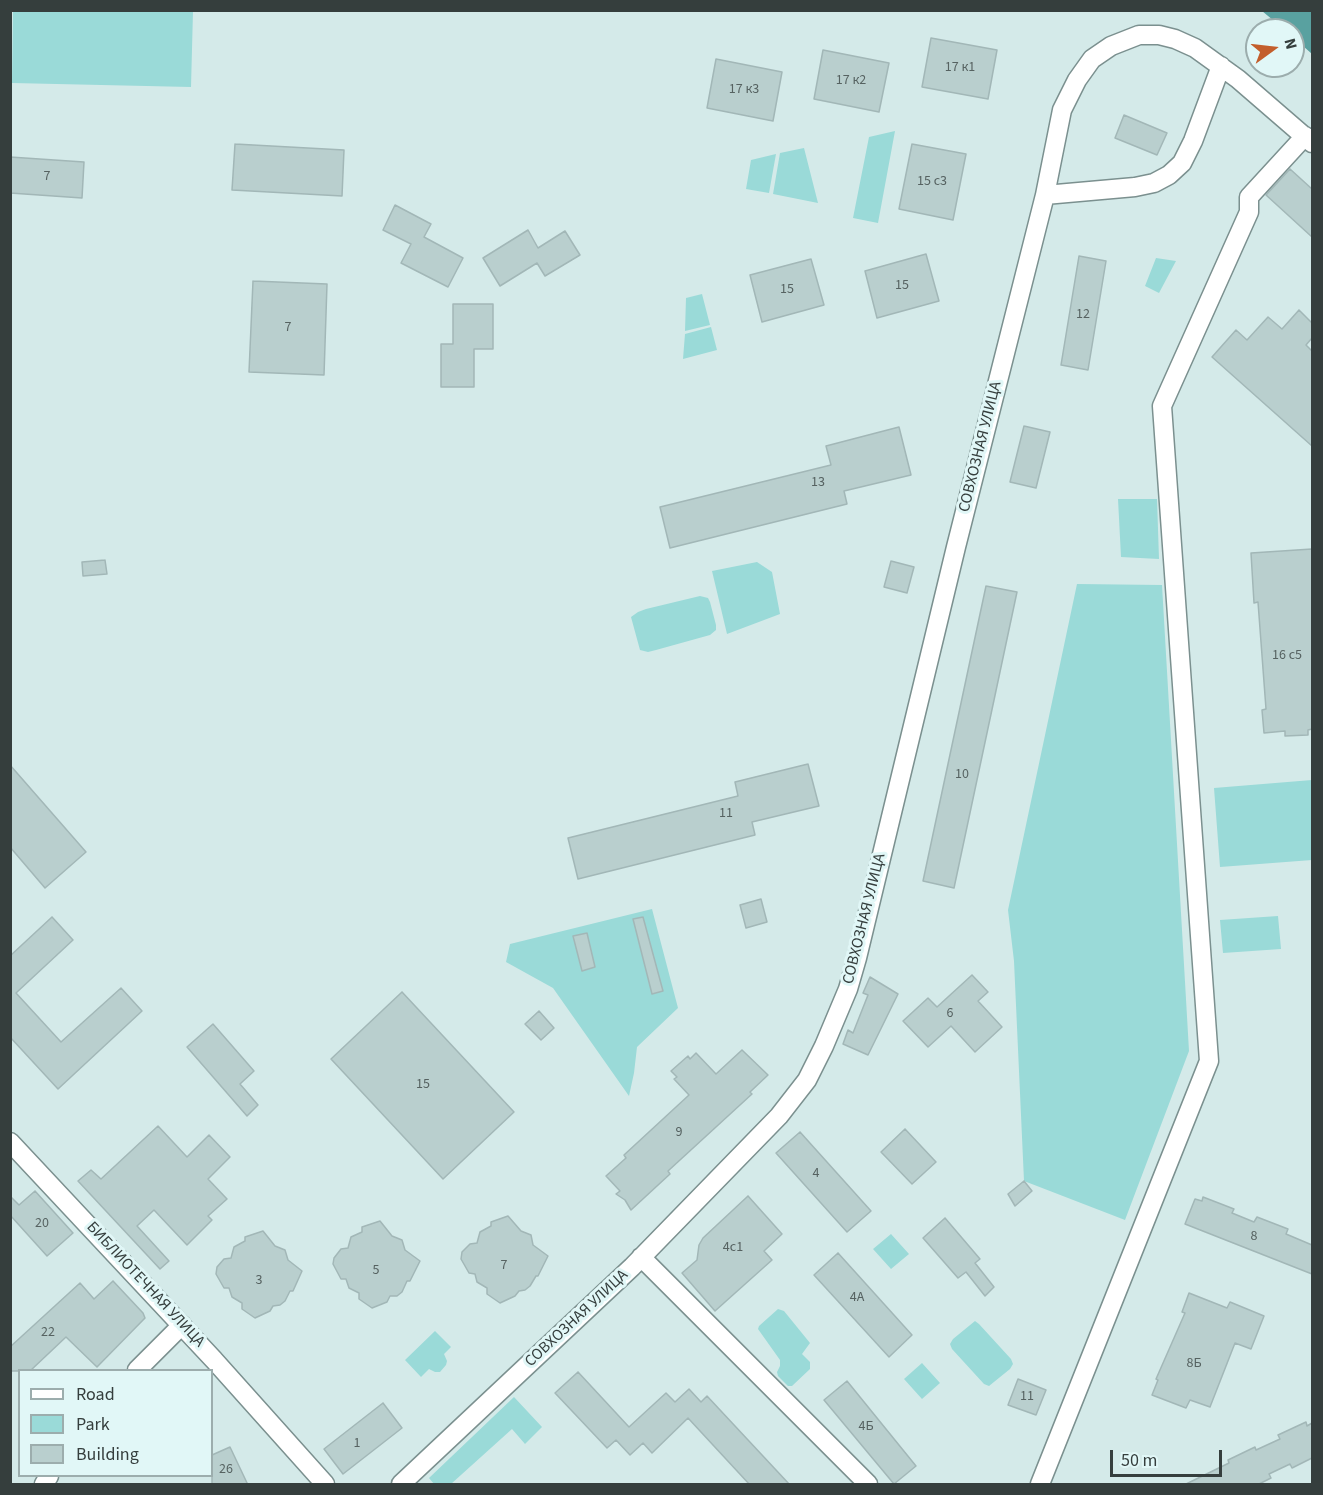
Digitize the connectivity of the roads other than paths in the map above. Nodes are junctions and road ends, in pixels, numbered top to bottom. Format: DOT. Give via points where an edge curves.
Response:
graph roads {
  1 [pos="1221,66"];
  2 [pos="1309,140"];
  3 [pos="1045,195"];
  4 [pos="10,1142"];
  5 [pos="641,1257"];
  6 [pos="182,1326"];
  7 [pos="139,1369"];
  8 [pos="325,1485"];
  9 [pos="401,1485"];
  10 [pos="868,1485"];
  11 [pos="1040,1485"];
  1 -- 2 [label="street, СОВХОЗНАЯ УЛИЦА"];
  1 -- 3 [label="street" via="1193,141 1182,163 1169,175 1135,187"];
  1 -- 3 [label="street, СОВХОЗНАЯ УЛИЦА" via="1195,48 1159,35 1139,35 1092,59 1062,110"];
  2 -- 11 [label="street" via="1249,197 1249,212 1162,406 1209,1061"];
  3 -- 5 [label="street, СОВХОЗНАЯ УЛИЦА" via="848,989 812,1071 791,1103"];
  4 -- 6 [label="street, БИБЛИОТЕЧНАЯ УЛИЦА"];
  5 -- 9 [label="street, СОВХОЗНАЯ УЛИЦА"];
  5 -- 10 [label="street"];
  6 -- 7 [label="street"];
  6 -- 8 [label="street, БИБЛИОТЕЧНАЯ УЛИЦА"];
}
